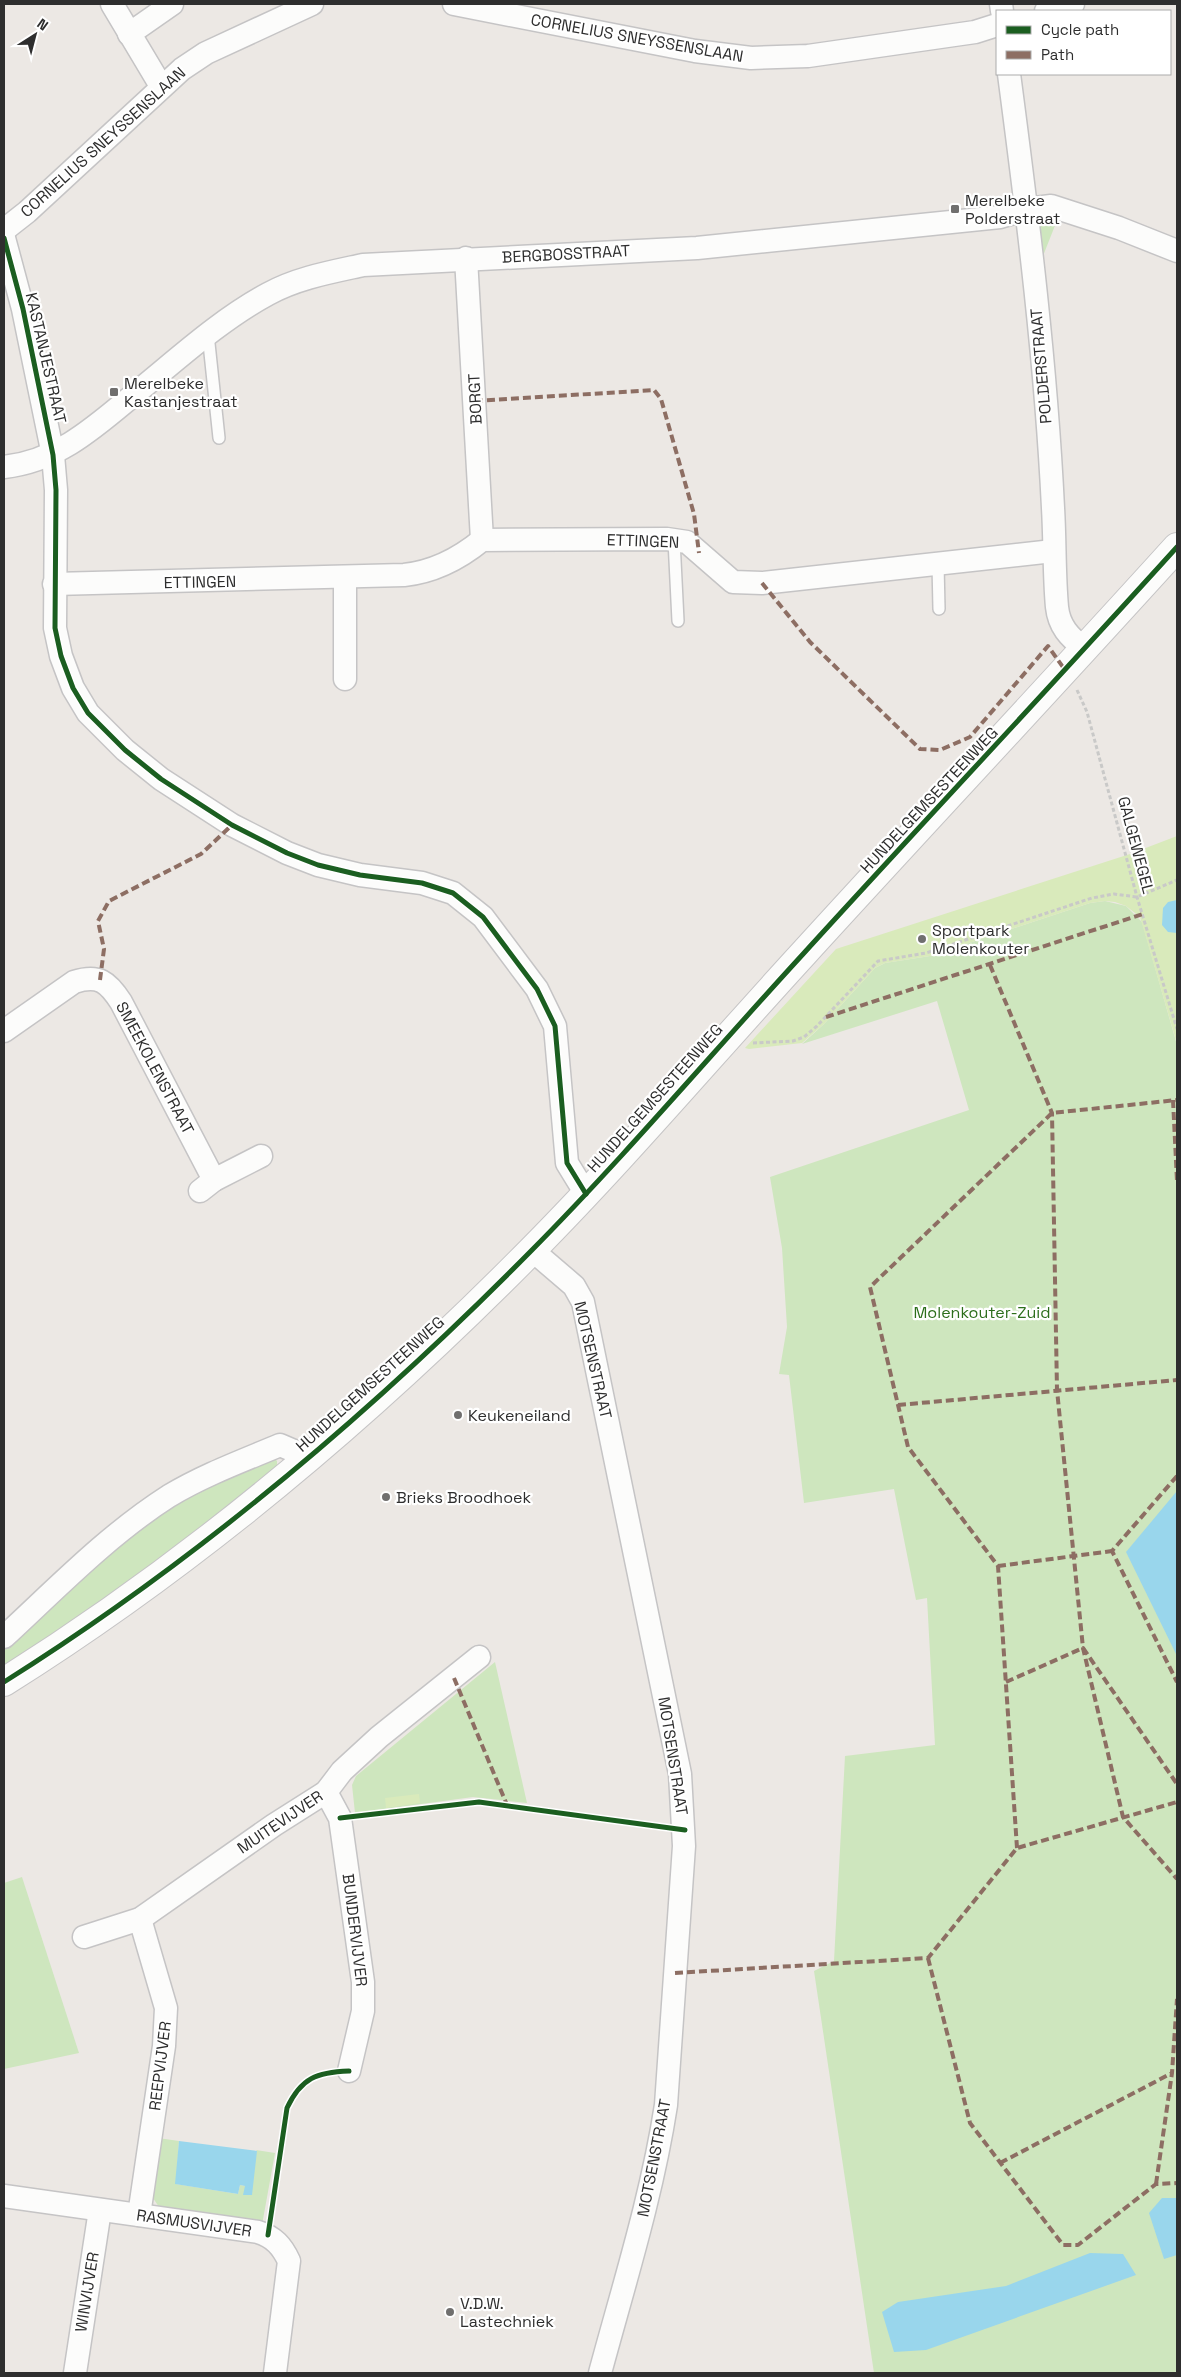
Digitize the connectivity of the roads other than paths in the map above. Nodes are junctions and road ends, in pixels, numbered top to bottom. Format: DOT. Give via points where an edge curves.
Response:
graph roads {
  1 [pos="112,4"];
  2 [pos="172,4"];
  3 [pos="312,4"];
  4 [pos="454,4"];
  5 [pos="1073,4"];
  6 [pos="1050,10"];
  7 [pos="996,25"];
  8 [pos="129,34"];
  9 [pos="1009,75"];
  10 [pos="162,86"];
  11 [pos="1027,209"];
  12 [pos="4,230"];
  13 [pos="4,238"];
  14 [pos="1177,251"];
  15 [pos="466,258"];
  16 [pos="208,334"];
  17 [pos="219,438"];
  18 [pos="53,455"];
  19 [pos="4,467"];
  20 [pos="482,540"];
  21 [pos="674,540"];
  22 [pos="1177,547"];
  23 [pos="1053,551"];
  24 [pos="938,564"];
  25 [pos="345,578"];
  26 [pos="54,584"];
  27 [pos="939,609"];
  28 [pos="678,621"];
  29 [pos="1084,649"];
  30 [pos="346,679"];
  31 [pos="4,1031"];
  32 [pos="261,1156"];
  33 [pos="586,1194"];
  34 [pos="532,1250"];
  35 [pos="308,1457"];
  36 [pos="4,1637"];
  37 [pos="480,1657"];
  38 [pos="4,1682"];
  39 [pos="326,1792"];
  40 [pos="140,1919"];
  41 [pos="84,1937"];
  42 [pos="349,2071"];
  43 [pos="4,2196"];
  44 [pos="100,2210"];
  45 [pos="139,2215"];
  46 [pos="75,2373"];
  47 [pos="275,2373"];
  48 [pos="600,2373"];
  1 -- 8 [label="street"];
  2 -- 8 [label="street"];
  3 -- 10 [label="street, CORNELIUS SNEYSSENSLAAN" via="206,53"];
  4 -- 7 [label="street, CORNELIUS SNEYSSENSLAAN" via="695,51 751,58 808,56 975,32"];
  5 -- 6 [label="street"];
  8 -- 10 [label="street"];
  9 -- 11 [label="street, POLDERSTRAAT"];
  10 -- 12 [label="street, CORNELIUS SNEYSSENSLAAN"];
  11 -- 14 [label="street, BERGBOSSTRAAT" via="1051,206"];
  11 -- 15 [label="street, BERGBOSSTRAAT" via="1000,217 697,248"];
  11 -- 23 [label="street, POLDERSTRAAT" via="1053,509"];
  13 -- 18 [label="street, KASTANJESTRAAT" via="23,309"];
  15 -- 16 [label="street, BERGBOSSTRAAT" via="363,265 316,276 269,294"];
  15 -- 20 [label="street, BORGT"];
  16 -- 17 [label="lane"];
  16 -- 18 [label="street, BERGBOSSTRAAT" via="90,431"];
  18 -- 19 [label="street, BERGBOSSTRAAT"];
  18 -- 26 [label="street, KASTANJESTRAAT" via="56,490"];
  20 -- 21 [label="street, ETTINGEN"];
  20 -- 25 [label="street, ETTINGEN" via="463,554 421,574"];
  21 -- 24 [label="street, ETTINGEN" via="687,542 734,582 762,583"];
  21 -- 28 [label="lane"];
  22 -- 29 [label="main road, HUNDELGEMSESTEENWEG"];
  23 -- 24 [label="street, ETTINGEN"];
  23 -- 29 [label="street, POLDERSTRAAT" via="1059,622"];
  24 -- 27 [label="lane"];
  25 -- 26 [label="street, ETTINGEN"];
  25 -- 30 [label="street"];
  26 -- 33 [label="street, KASTANJESTRAAT" via="55,628 73,688 99,726 161,779 232,825 287,853 318,865 360,875 422,883 453,893 483,917 537,989 554,1026 567,1163"];
  29 -- 33 [label="main road, HUNDELGEMSESTEENWEG"];
  31 -- 32 [label="street, SMEEKOLENSTRAAT" via="74,982 87,978 100,980 112,988 121,1002 207,1186"];
  33 -- 34 [label="main road, HUNDELGEMSESTEENWEG"];
  34 -- 35 [label="main road, HUNDELGEMSESTEENWEG" via="432,1346"];
  34 -- 48 [label="street, MOTSENSTRAAT" via="574,1286 583,1302 678,1764 684,1811 666,2105 648,2196"];
  35 -- 36 [label="street, HUNDELGEMSESTEENWEG" via="280,1445 169,1496 90,1557"];
  35 -- 38 [label="main road, HUNDELGEMSESTEENWEG" via="225,1526 142,1588"];
  37 -- 39 [label="street, MUITEVIJVER" via="379,1738 342,1772"];
  39 -- 40 [label="street, MUITEVIJVER" via="274,1824"];
  39 -- 42 [label="street, BUNDERVIJVER" via="340,1818 363,1982 363,2011"];
  40 -- 41 [label="street, MUITEVIJVER"];
  40 -- 45 [label="street, REEPVIJVER" via="166,2008 164,2046"];
  43 -- 44 [label="street, RASMUSVIJVER"];
  44 -- 45 [label="street, RASMUSVIJVER"];
  44 -- 46 [label="street, WINVIJVER"];
  45 -- 47 [label="street, RASMUSVIJVER" via="258,2232 277,2242 289,2261"];
}
